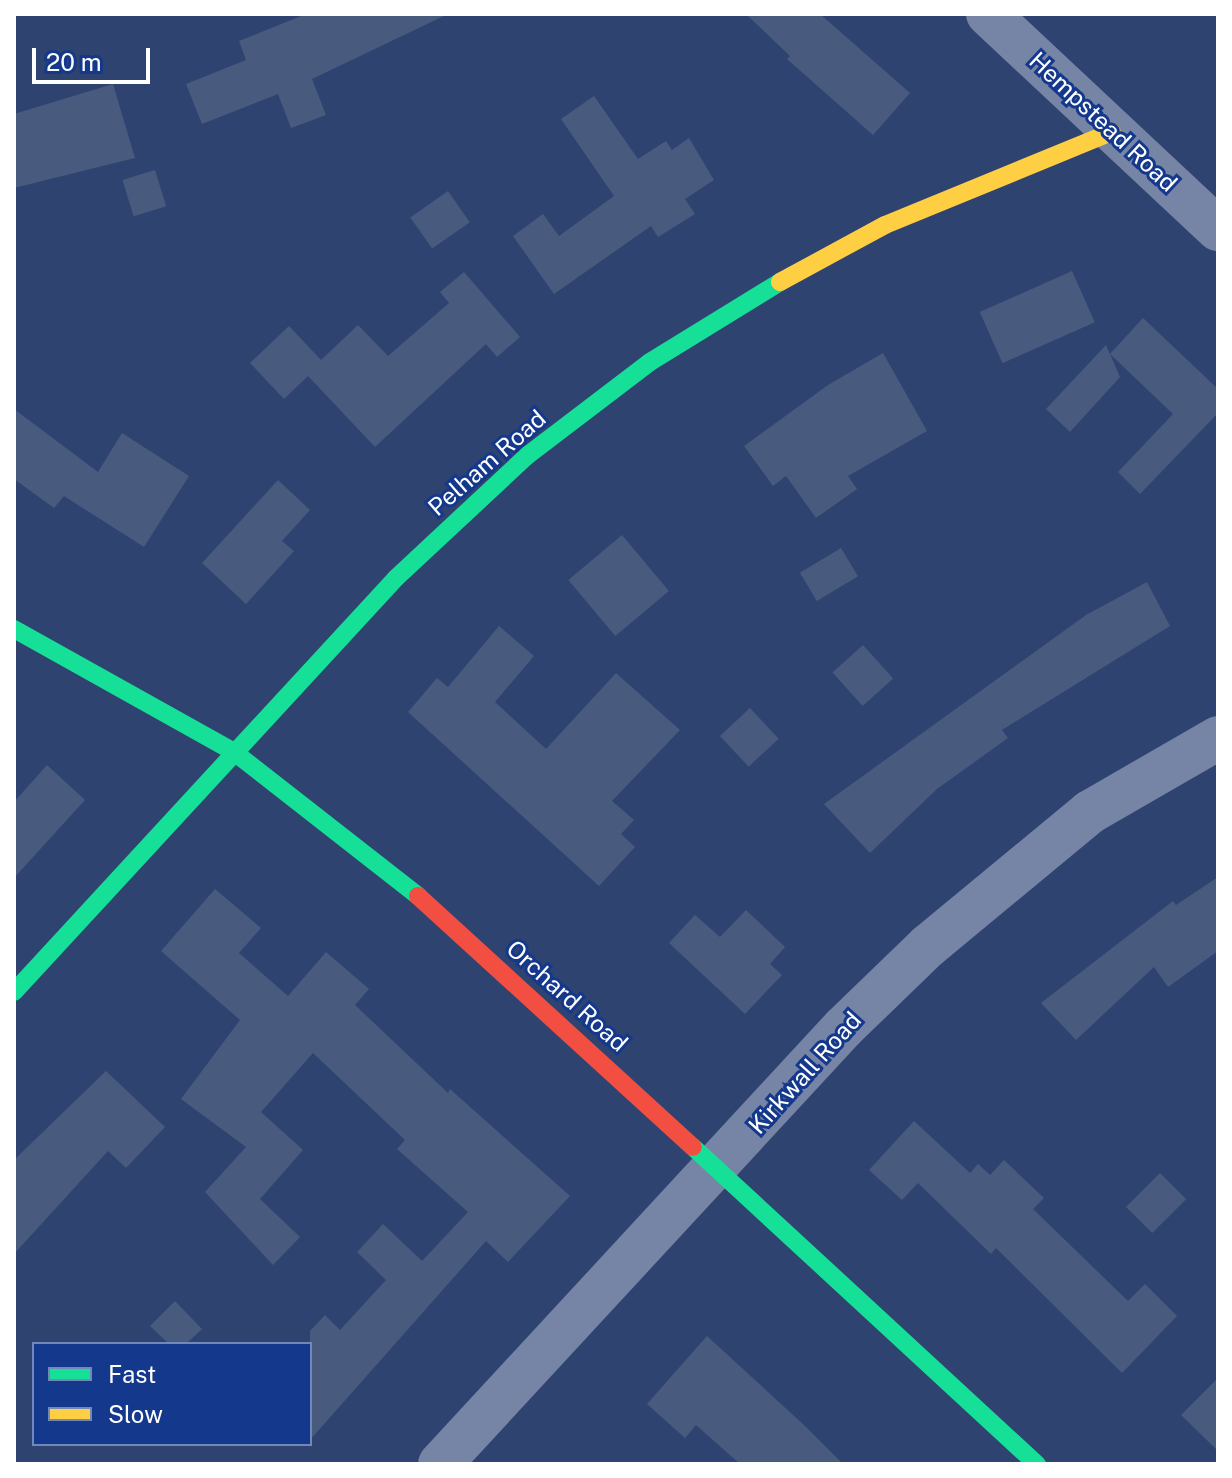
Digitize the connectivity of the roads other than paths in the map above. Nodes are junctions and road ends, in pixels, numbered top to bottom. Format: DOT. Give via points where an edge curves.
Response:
graph roads {
  1 [pos="988,14"];
  2 [pos="1112,132"];
  3 [pos="1218,229"];
  4 [pos="14,629"];
  5 [pos="1218,738"];
  6 [pos="234,752"];
  7 [pos="14,992"];
  8 [pos="719,1167"];
  9 [pos="440,1464"];
  10 [pos="1037,1464"];
  1 -- 2 [label="street, Hempstead Road"];
  2 -- 3 [label="street, Hempstead Road"];
  2 -- 6 [label="street, Pelham Road" via="885,225 751,298 650,362 528,455 407,568"];
  4 -- 6 [label="street, Orchard Road"];
  5 -- 8 [label="street, Kirkwall Road" via="1090,812 928,946 843,1028"];
  6 -- 7 [label="street, Pelham Road"];
  6 -- 8 [label="street, Orchard Road" via="430,905"];
  8 -- 9 [label="street, Kirkwall Road"];
  8 -- 10 [label="street, Orchard Road"];
}
